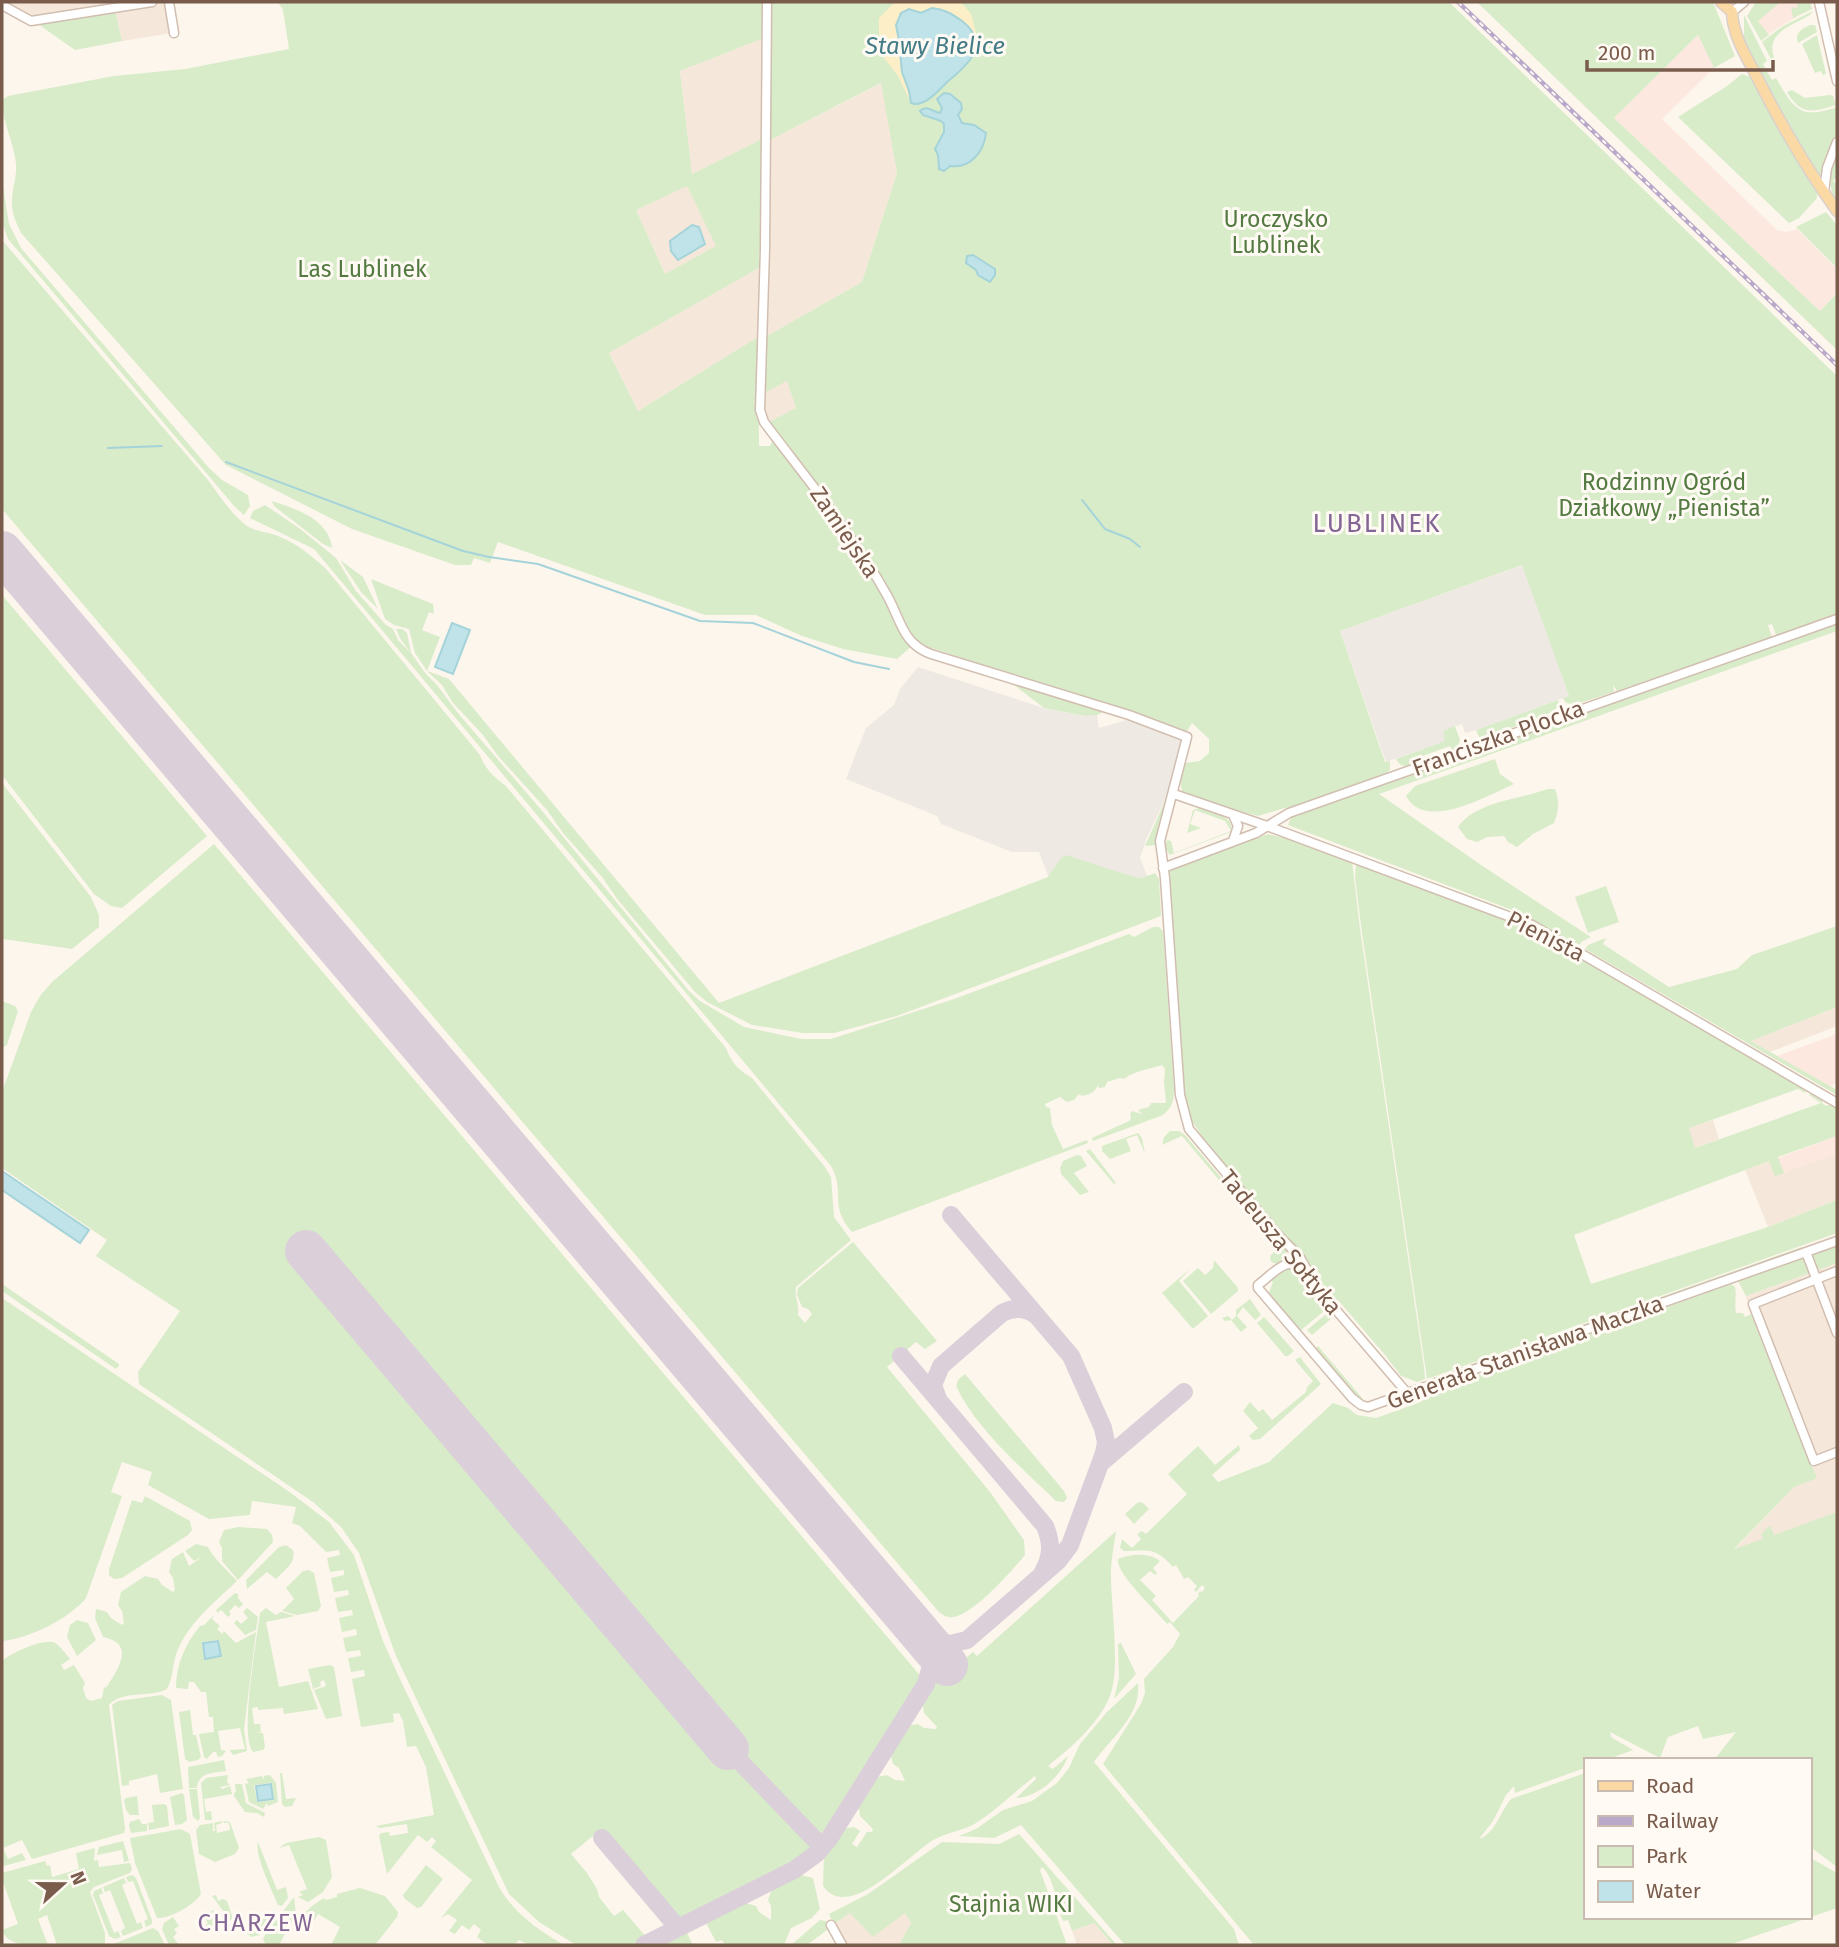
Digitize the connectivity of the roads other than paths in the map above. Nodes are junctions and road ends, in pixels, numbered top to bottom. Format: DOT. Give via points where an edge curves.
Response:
graph roads {
  1 [pos="152,2"];
  2 [pos="169,2"];
  3 [pos="767,2"];
  4 [pos="1721,2"];
  5 [pos="1744,2"];
  6 [pos="1819,2"];
  7 [pos="2,5"];
  8 [pos="1732,12"];
  9 [pos="174,33"];
  10 [pos="1837,81"];
  11 [pos="1837,145"];
  12 [pos="1824,192"];
  13 [pos="1837,211"];
  14 [pos="1837,619"];
  15 [pos="1174,794"];
  16 [pos="1233,815"];
  17 [pos="1267,826"];
  18 [pos="1233,841"];
  19 [pos="1163,868"];
  20 [pos="1837,1103"];
  21 [pos="1837,1241"];
  22 [pos="1286,1244"];
  23 [pos="1806,1252"];
  24 [pos="1287,1263"];
  25 [pos="1305,1269"];
  26 [pos="1837,1272"];
  27 [pos="1817,1279"];
  28 [pos="1837,1333"];
  29 [pos="1408,1394"];
  30 [pos="1837,1452"];
  31 [pos="831,1925"];
  32 [pos="842,1945"];
  1 -- 7 [label="street" via="31,21"];
  2 -- 9 [label="street"];
  3 -- 15 [label="street, Zamiejska" via="760,410 764,422 860,552 909,641 931,654 1185,734 1188,738"];
  4 -- 8 [label="main road"];
  5 -- 8 [label="street"];
  6 -- 10 [label="street"];
  8 -- 12 [label="main road" via="1739,44"];
  11 -- 12 [label="street" via="1827,168"];
  12 -- 13 [label="main road"];
  14 -- 17 [label="street, Franciszka Plocka" via="1289,813"];
  15 -- 16 [label="street, Pienista"];
  15 -- 19 [label="street, Zamiejska" via="1160,841"];
  16 -- 17 [label="street, Pienista"];
  16 -- 18 [label="street" via="1238,826"];
  17 -- 18 [label="street, Franciszka Plocka"];
  17 -- 20 [label="street, Pienista" via="1532,925"];
  18 -- 19 [label="street, Franciszka Plocka"];
  19 -- 22 [label="street, Tadeusza Sołtyka" via="1185,1118 1197,1140"];
  21 -- 23 [label="street, Generała Stanisława Maczka"];
  22 -- 24 [label="street"];
  22 -- 25 [label="street, Tadeusza Sołtyka"];
  23 -- 27 [label="street"];
  23 -- 29 [label="street, Generała Stanisława Maczka"];
  24 -- 25 [label="street"];
  24 -- 29 [label="street, Generała Stanisława Maczka" via="1258,1287 1356,1402 1373,1407"];
  25 -- 29 [label="street, Tadeusza Sołtyka"];
  26 -- 27 [label="street"];
  27 -- 28 [label="street"];
  27 -- 30 [label="street" via="1754,1304 1814,1461"];
  31 -- 32 [label="street"];
}
